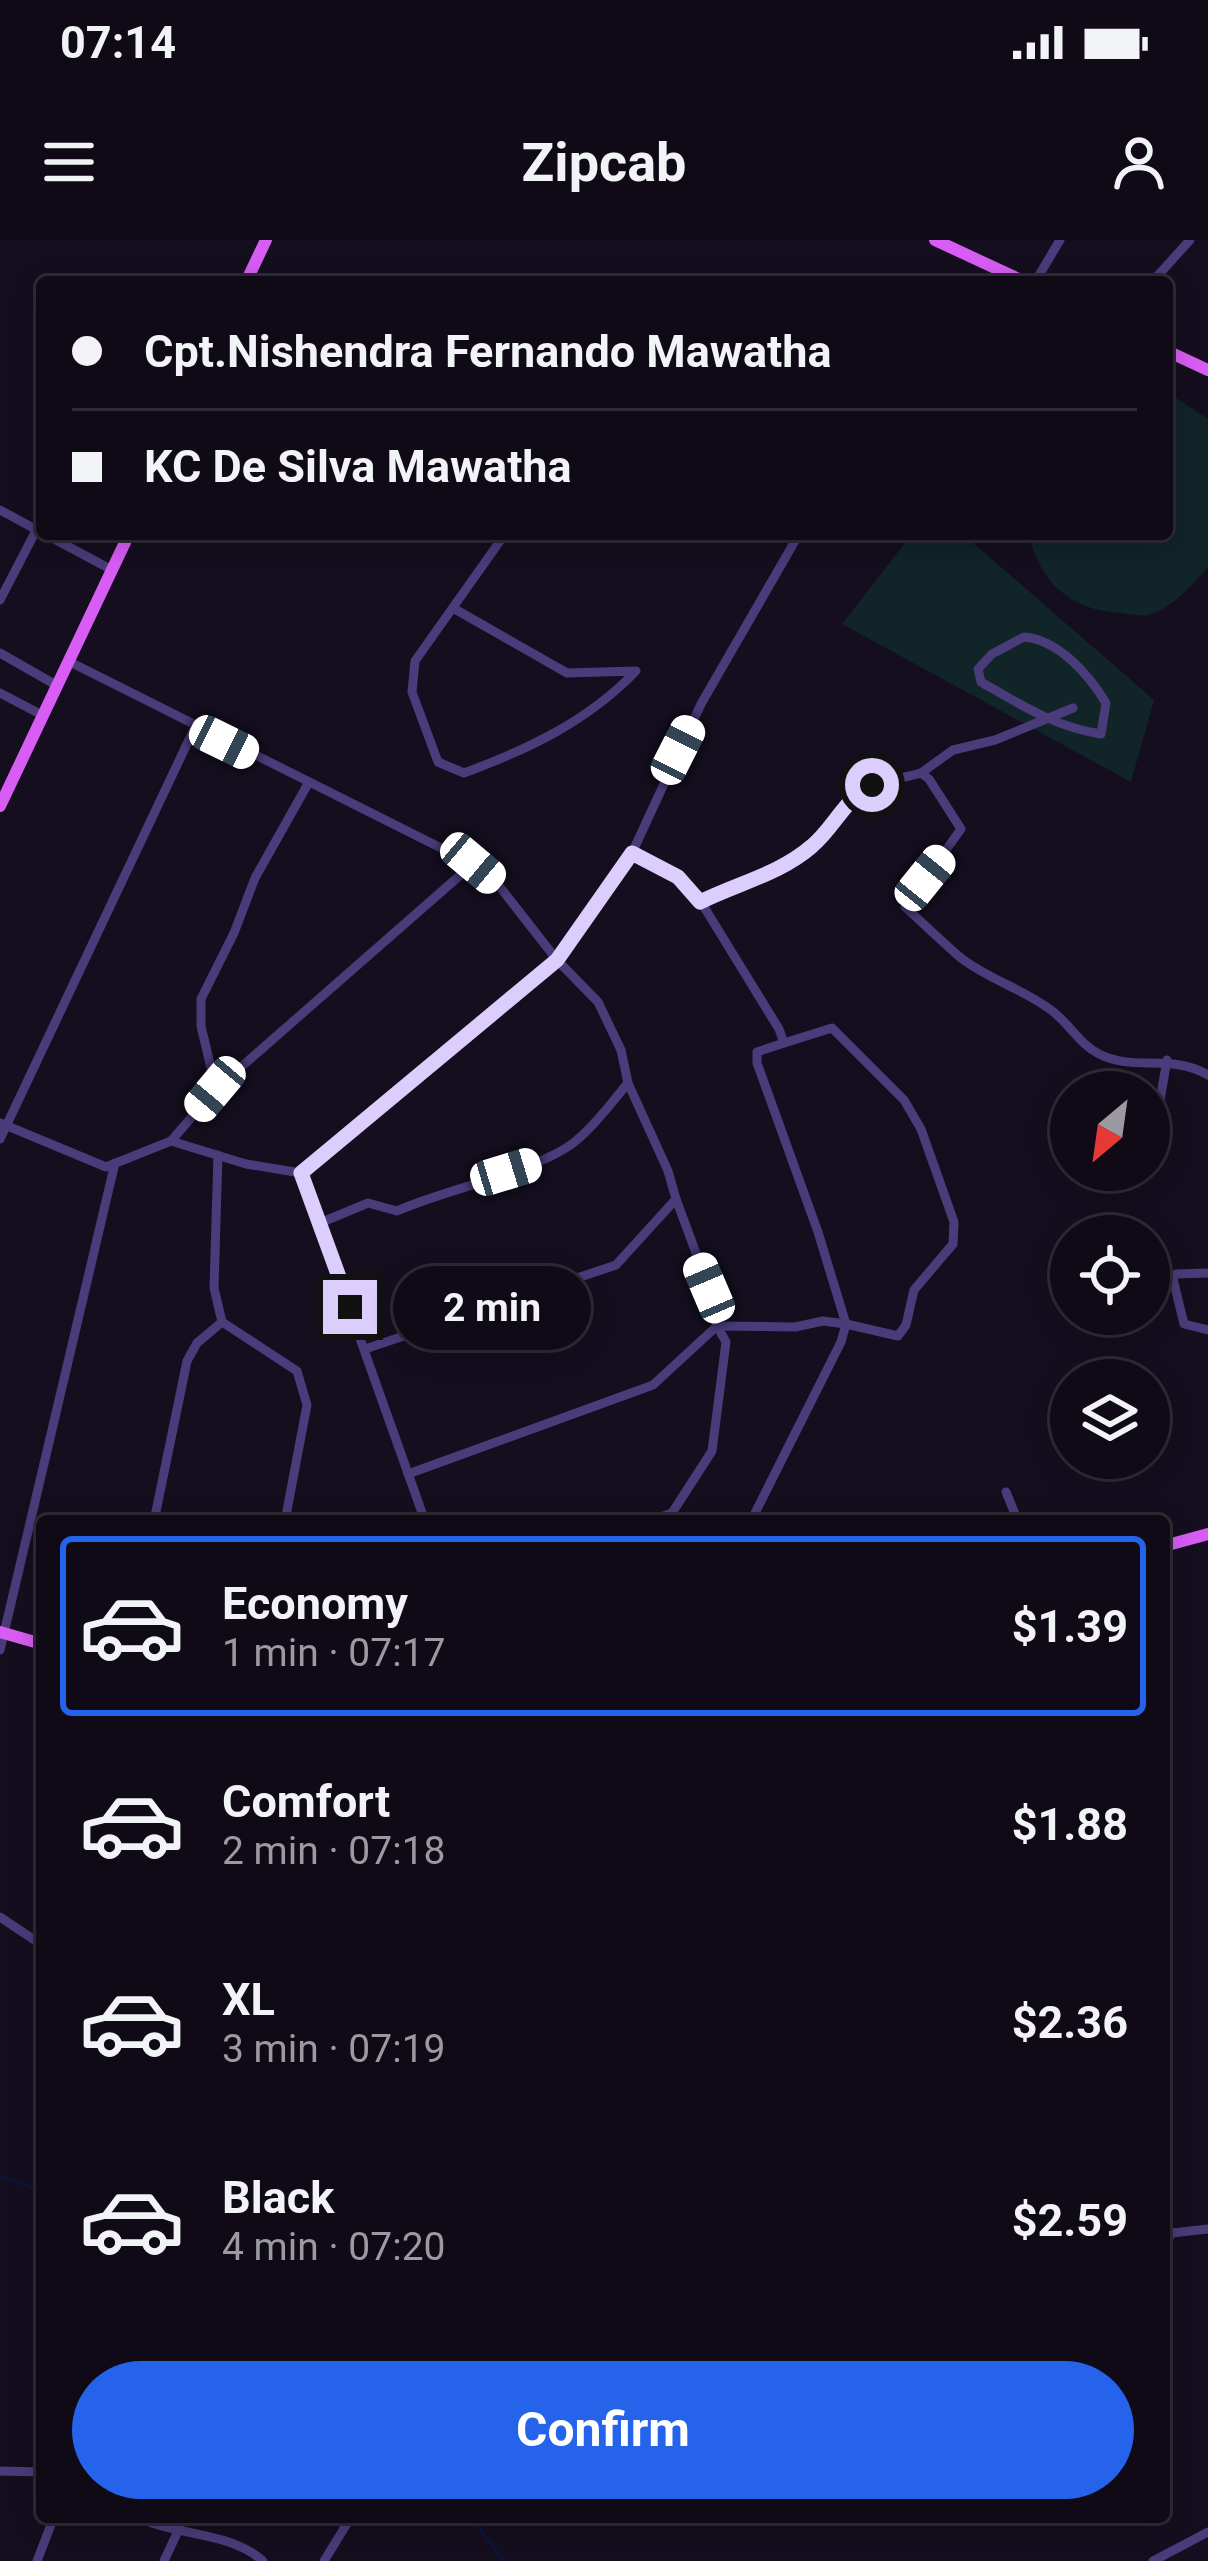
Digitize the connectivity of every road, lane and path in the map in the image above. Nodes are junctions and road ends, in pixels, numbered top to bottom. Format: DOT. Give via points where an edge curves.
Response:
graph roads {
  1 [pos="266,240"];
  2 [pos="1060,240"];
  3 [pos="1190,240"];
  4 [pos="943,242"];
  5 [pos="249,276"];
  6 [pos="1012,276"];
  7 [pos="1039,276"];
  8 [pos="1157,276"];
  9 [pos="1173,354"];
  10 [pos="1208,370"];
  11 [pos="0,510"];
  12 [pos="36,527"];
  13 [pos="36,538"];
  14 [pos="60,540"];
  15 [pos="126,540"];
  16 [pos="501,540"];
  17 [pos="796,540"];
  18 [pos="112,570"];
  19 [pos="0,600"];
  20 [pos="453,608"];
  21 [pos="0,653"];
  22 [pos="68,661"];
  23 [pos="56,685"];
  24 [pos="0,693"];
  25 [pos="1073,708"];
  26 [pos="42,716"];
  27 [pos="1047,720"];
  28 [pos="195,728"];
  29 [pos="921,773"];
  30 [pos="308,782"];
  31 [pos="0,806"];
  32 [pos="632,853"];
  33 [pos="473,863"];
  34 [pos="700,902"];
  35 [pos="557,960"];
  36 [pos="784,1043"];
  37 [pos="1167,1060"];
  38 [pos="1165,1071"];
  39 [pos="1208,1076"];
  40 [pos="628,1083"];
  41 [pos="215,1089"];
  42 [pos="3,1124"];
  43 [pos="0,1139"];
  44 [pos="171,1141"];
  45 [pos="218,1155"];
  46 [pos="115,1163"];
  47 [pos="301,1173"];
  48 [pos="676,1199"];
  49 [pos="320,1223"];
  50 [pos="1208,1273"];
  51 [pos="222,1322"];
  52 [pos="846,1324"];
  53 [pos="717,1326"];
  54 [pos="1208,1330"];
  55 [pos="365,1349"];
  56 [pos="408,1474"];
  57 [pos="1006,1492"];
  58 [pos="155,1515"];
  59 [pos="286,1515"];
  60 [pos="423,1515"];
  61 [pos="669,1515"];
  62 [pos="754,1515"];
  63 [pos="1016,1515"];
  64 [pos="1208,1534"];
  65 [pos="1170,1544"];
  66 [pos="3,1633"];
  67 [pos="36,1642"];
  68 [pos="0,1650"];
  69 [pos="0,1917"];
  70 [pos="36,1942"];
  71 [pos="1208,2230"];
  72 [pos="1170,2236"];
  73 [pos="0,2470"];
  74 [pos="36,2472"];
  75 [pos="52,2523"];
  76 [pos="155,2523"];
  77 [pos="347,2523"];
  78 [pos="178,2531"];
  79 [pos="1208,2532"];
  80 [pos="37,2561"];
  81 [pos="164,2561"];
  82 [pos="263,2561"];
  83 [pos="324,2561"];
  84 [pos="1153,2561"];
  1 -- 5 [label="main road"];
  2 -- 7 [label="street"];
  3 -- 8 [label="street"];
  4 -- 6 [label="main road"];
  9 -- 10 [label="main road"];
  11 -- 12 [label="street"];
  13 -- 19 [label="street"];
  14 -- 18 [label="street"];
  15 -- 18 [label="main road"];
  16 -- 20 [label="street"];
  17 -- 32 [label="street" via="701,704"];
  18 -- 22 [label="main road"];
  20 -- 20 [label="street" via="415,661 412,692 438,762 464,772 526,750 606,702 636,671 567,673"];
  21 -- 23 [label="street"];
  22 -- 23 [label="main road"];
  22 -- 28 [label="street"];
  23 -- 26 [label="main road"];
  24 -- 26 [label="street"];
  25 -- 27 [label="street"];
  26 -- 31 [label="main road"];
  27 -- 27 [label="street" via="1101,734 1106,703 1076,664 1024,637 992,654 978,669 981,682"];
  27 -- 29 [label="street" via="953,750"];
  28 -- 30 [label="street"];
  28 -- 42 [label="street"];
  29 -- 34 [label="street" via="867,786 800,855"];
  29 -- 37 [label="street" via="961,829 905,907 963,960 1056,1013 1100,1055"];
  30 -- 33 [label="street"];
  30 -- 41 [label="street" via="201,999"];
  32 -- 34 [label="street" via="678,877"];
  32 -- 35 [label="street"];
  33 -- 35 [label="street"];
  33 -- 41 [label="street"];
  34 -- 36 [label="street"];
  35 -- 40 [label="street" via="598,1002"];
  35 -- 47 [label="street"];
  36 -- 52 [label="street" via="758,1052 757,1064"];
  36 -- 52 [label="street" via="832,1028 877,1071 920,1129 954,1222 953,1244 914,1290 898,1336"];
  37 -- 38 [label="street"];
  37 -- 39 [label="street"];
  40 -- 48 [label="street"];
  40 -- 49 [label="street" via="576,1142 543,1160 397,1211 368,1203"];
  41 -- 44 [label="street"];
  42 -- 43 [label="street"];
  42 -- 46 [label="street" via="106,1167"];
  44 -- 45 [label="street"];
  44 -- 46 [label="street"];
  45 -- 47 [label="street"];
  45 -- 51 [label="street" via="214,1288"];
  46 -- 66 [label="street"];
  47 -- 49 [label="street"];
  48 -- 53 [label="street"];
  48 -- 55 [label="street" via="616,1265"];
  49 -- 55 [label="street"];
  50 -- 54 [label="street" via="1173,1279 1184,1324"];
  51 -- 58 [label="street" via="187,1361"];
  51 -- 59 [label="street" via="297,1371 307,1405"];
  52 -- 53 [label="street"];
  52 -- 62 [label="street"];
  53 -- 56 [label="street" via="653,1385"];
  53 -- 61 [label="street" via="726,1342 712,1451"];
  55 -- 56 [label="street"];
  56 -- 60 [label="street"];
  57 -- 63 [label="street"];
  64 -- 65 [label="main road"];
  66 -- 67 [label="main road"];
  66 -- 68 [label="street"];
  69 -- 70 [label="street"];
  71 -- 72 [label="street"];
  73 -- 74 [label="street"];
  75 -- 80 [label="street"];
  76 -- 78 [label="street"];
  77 -- 83 [label="street"];
  78 -- 81 [label="street"];
  78 -- 82 [label="street"];
  79 -- 84 [label="street"];
}
